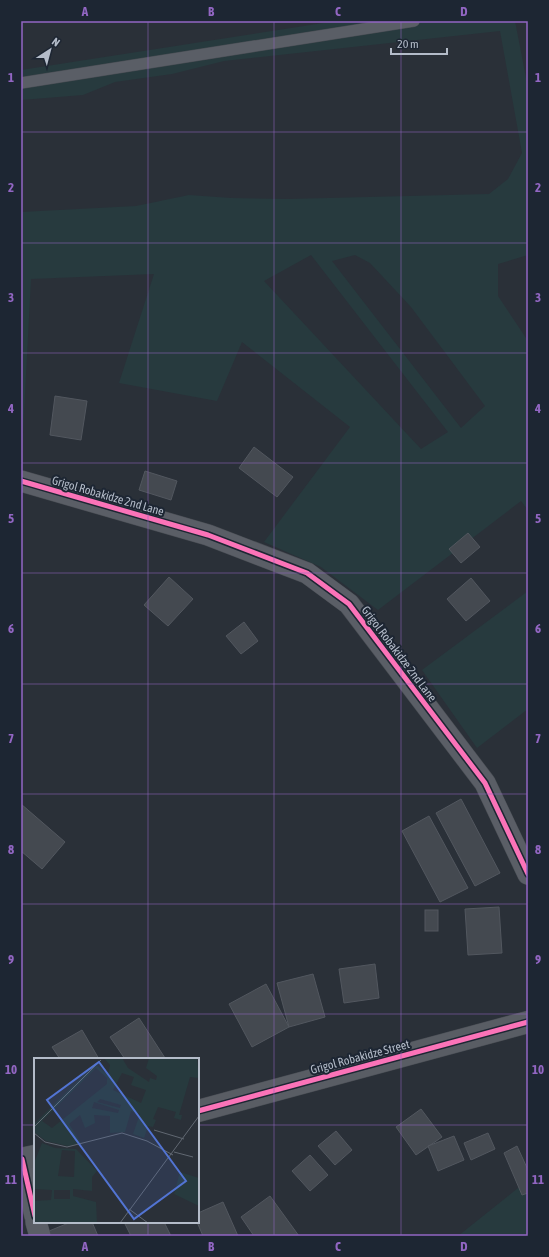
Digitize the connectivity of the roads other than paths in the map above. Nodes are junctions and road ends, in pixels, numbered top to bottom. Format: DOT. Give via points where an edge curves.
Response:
graph roads {
  1 [pos="414,21"];
  2 [pos="21,83"];
  3 [pos="21,481"];
  4 [pos="528,874"];
  5 [pos="528,1022"];
  6 [pos="199,1112"];
  7 [pos="26,1158"];
  8 [pos="34,1210"];
  9 [pos="36,1223"];
  10 [pos="40,1236"];
  1 -- 2 [label="lane"];
  3 -- 4 [label="street, Grigol Robakidze 2nd Lane" via="208,535 307,573 349,604 485,783"];
  5 -- 6 [label="street, Grigol Robakidze Street"];
  7 -- 8 [label="street"];
  9 -- 10 [label="street"];
}
